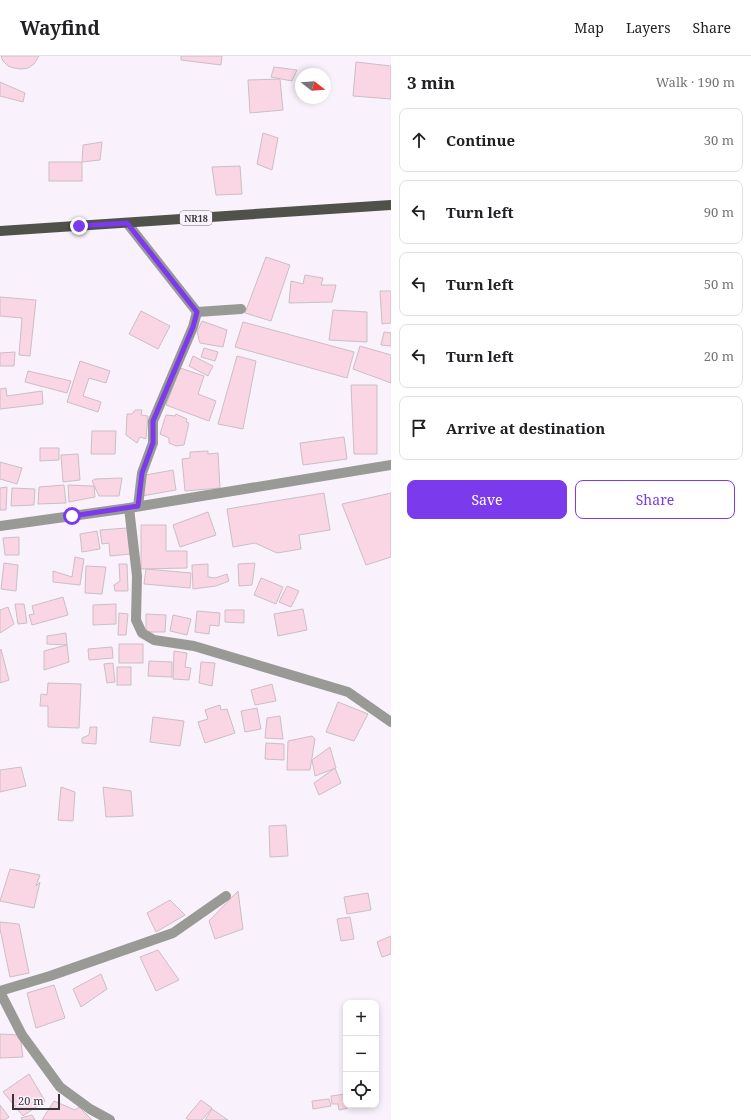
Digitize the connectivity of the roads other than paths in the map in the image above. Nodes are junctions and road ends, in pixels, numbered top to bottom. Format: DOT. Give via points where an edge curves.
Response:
graph roads {
  1 [pos="391,205"];
  2 [pos="127,223"];
  3 [pos="0,231"];
  4 [pos="241,309"];
  5 [pos="197,312"];
  6 [pos="391,465"];
  7 [pos="134,507"];
  8 [pos="0,526"];
  9 [pos="391,722"];
  10 [pos="226,896"];
  11 [pos="0,992"];
  12 [pos="110,1120"];
  1 -- 2 [label="main road, NR18"];
  2 -- 3 [label="main road, NR18"];
  2 -- 5 [label="street"];
  4 -- 5 [label="street"];
  5 -- 7 [label="street" via="153,421 153,443 142,473"];
  6 -- 7 [label="street"];
  7 -- 8 [label="street"];
  7 -- 9 [label="street" via="136,620 142,633 154,640 194,646 348,692"];
  10 -- 11 [label="street" via="173,933"];
  11 -- 12 [label="street" via="22,1035 60,1087"];
}
